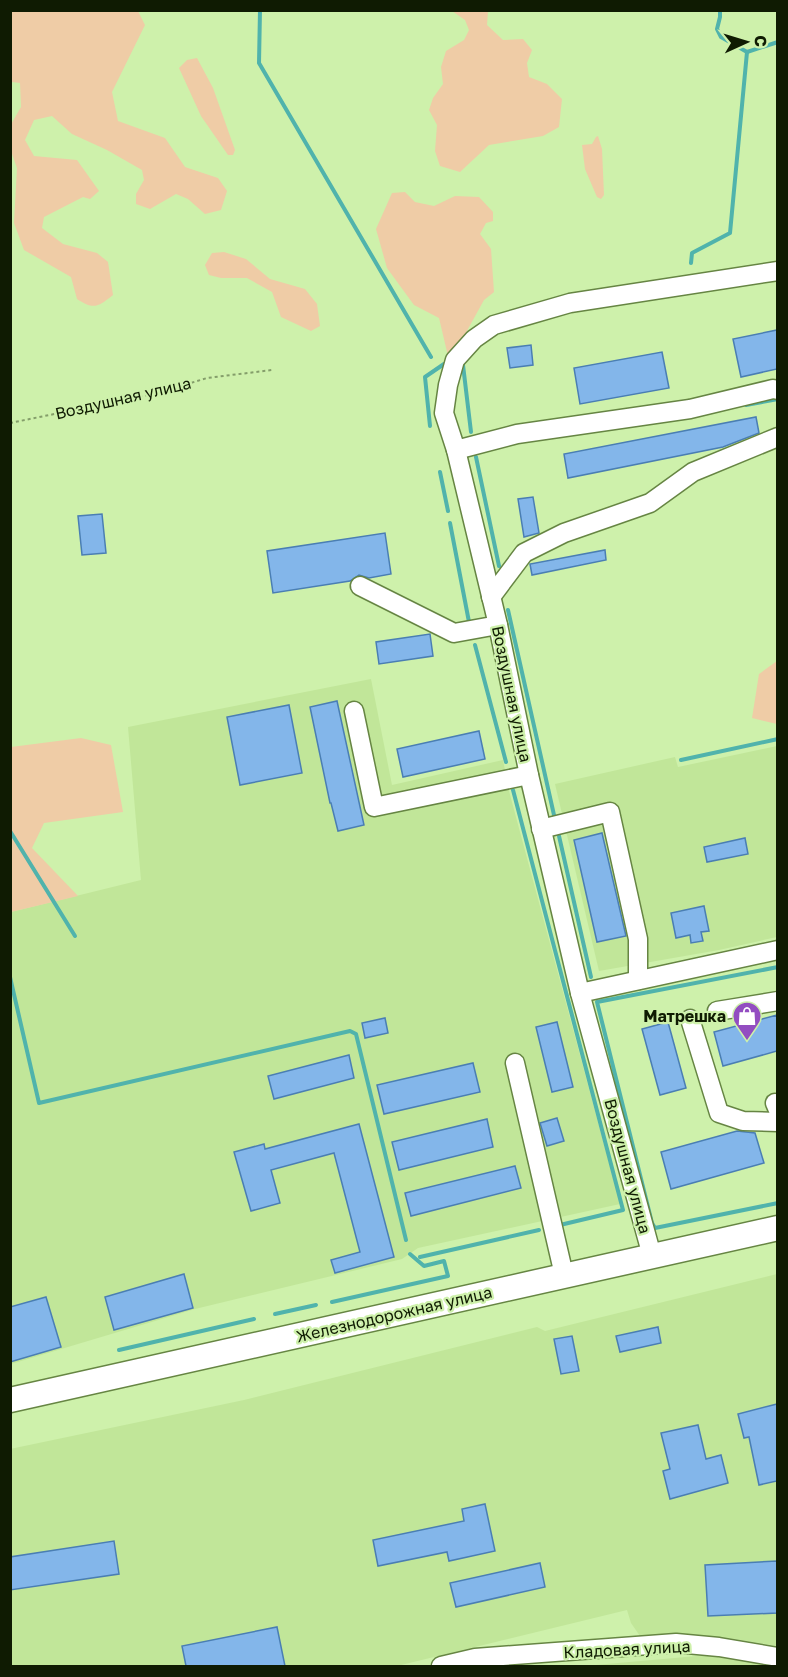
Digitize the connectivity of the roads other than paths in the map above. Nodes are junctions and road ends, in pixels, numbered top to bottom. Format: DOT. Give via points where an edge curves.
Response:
graph roads {
  1 [pos="777,271"];
  2 [pos="777,390"];
  3 [pos="777,437"];
  4 [pos="456,450"];
  5 [pos="360,586"];
  6 [pos="491,597"];
  7 [pos="498,625"];
  8 [pos="354,711"];
  9 [pos="529,775"];
  10 [pos="541,829"];
  11 [pos="777,950"];
  12 [pos="638,980"];
  13 [pos="580,993"];
  14 [pos="777,1001"];
  15 [pos="717,1011"];
  16 [pos="690,1019"];
  17 [pos="515,1063"];
  18 [pos="777,1122"];
  19 [pos="777,1228"];
  20 [pos="652,1256"];
  21 [pos="564,1275"];
  22 [pos="10,1400"];
  23 [pos="777,1657"];
  24 [pos="441,1666"];
  1 -- 4 [label="street, Воздушная улица" via="570,303 494,325 455,360 444,412"];
  2 -- 4 [label="street" via="690,410 517,434"];
  3 -- 6 [label="street" via="693,472 650,503 564,533 524,553"];
  4 -- 6 [label="street, Воздушная улица"];
  5 -- 7 [label="street" via="454,633"];
  6 -- 7 [label="street, Воздушная улица"];
  7 -- 9 [label="street, Воздушная улица"];
  8 -- 9 [label="street" via="374,807"];
  9 -- 10 [label="street, Воздушная улица"];
  10 -- 12 [label="street" via="610,812 638,939"];
  10 -- 13 [label="street, Воздушная улица"];
  11 -- 12 [label="street"];
  12 -- 13 [label="street"];
  13 -- 20 [label="street, Воздушная улица"];
  14 -- 15 [label="street"];
  16 -- 18 [label="street" via="719,1113 743,1121"];
  17 -- 21 [label="street"];
  19 -- 20 [label="main road, Железнодорожная улица"];
  20 -- 21 [label="main road, Железнодорожная улица"];
  21 -- 22 [label="main road, Железнодорожная улица"];
  23 -- 24 [label="street, Кладовая улица" via="676,1643 475,1658"];
}
